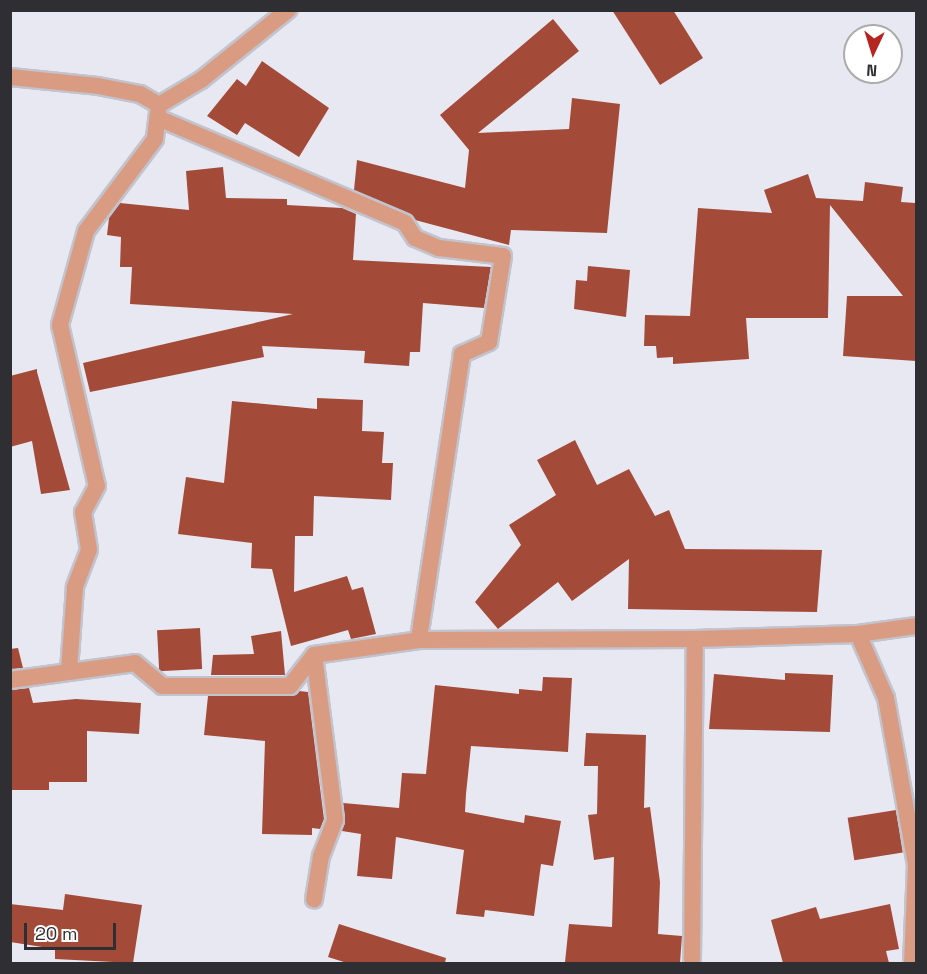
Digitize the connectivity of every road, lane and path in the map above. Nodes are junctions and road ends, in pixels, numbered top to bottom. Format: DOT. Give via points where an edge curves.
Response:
graph roads {
  1 [pos="288,10"];
  2 [pos="10,77"];
  3 [pos="159,111"];
  4 [pos="916,626"];
  5 [pos="858,634"];
  6 [pos="695,639"];
  7 [pos="419,640"];
  8 [pos="314,655"];
  9 [pos="69,671"];
  10 [pos="10,680"];
  11 [pos="916,865"];
  12 [pos="314,899"];
  13 [pos="692,958"];
  14 [pos="916,962"];
  15 [pos="912,963"];
  1 -- 3 [label="street"];
  2 -- 3 [label="street" via="140,94"];
  3 -- 7 [label="street" via="405,223 415,238 440,248 503,256 489,342 462,354"];
  3 -- 9 [label="street" via="155,139 86,231 60,325 98,486 83,512 89,550 75,587"];
  4 -- 5 [label="street"];
  5 -- 6 [label="street"];
  5 -- 11 [label="street" via="886,698"];
  6 -- 7 [label="street"];
  6 -- 13 [label="street"];
  7 -- 8 [label="street"];
  8 -- 9 [label="street" via="290,686 162,686 135,663"];
  8 -- 12 [label="street" via="336,820 321,856"];
  9 -- 10 [label="street"];
  11 -- 15 [label="street"];
  14 -- 15 [label="street"];
}
